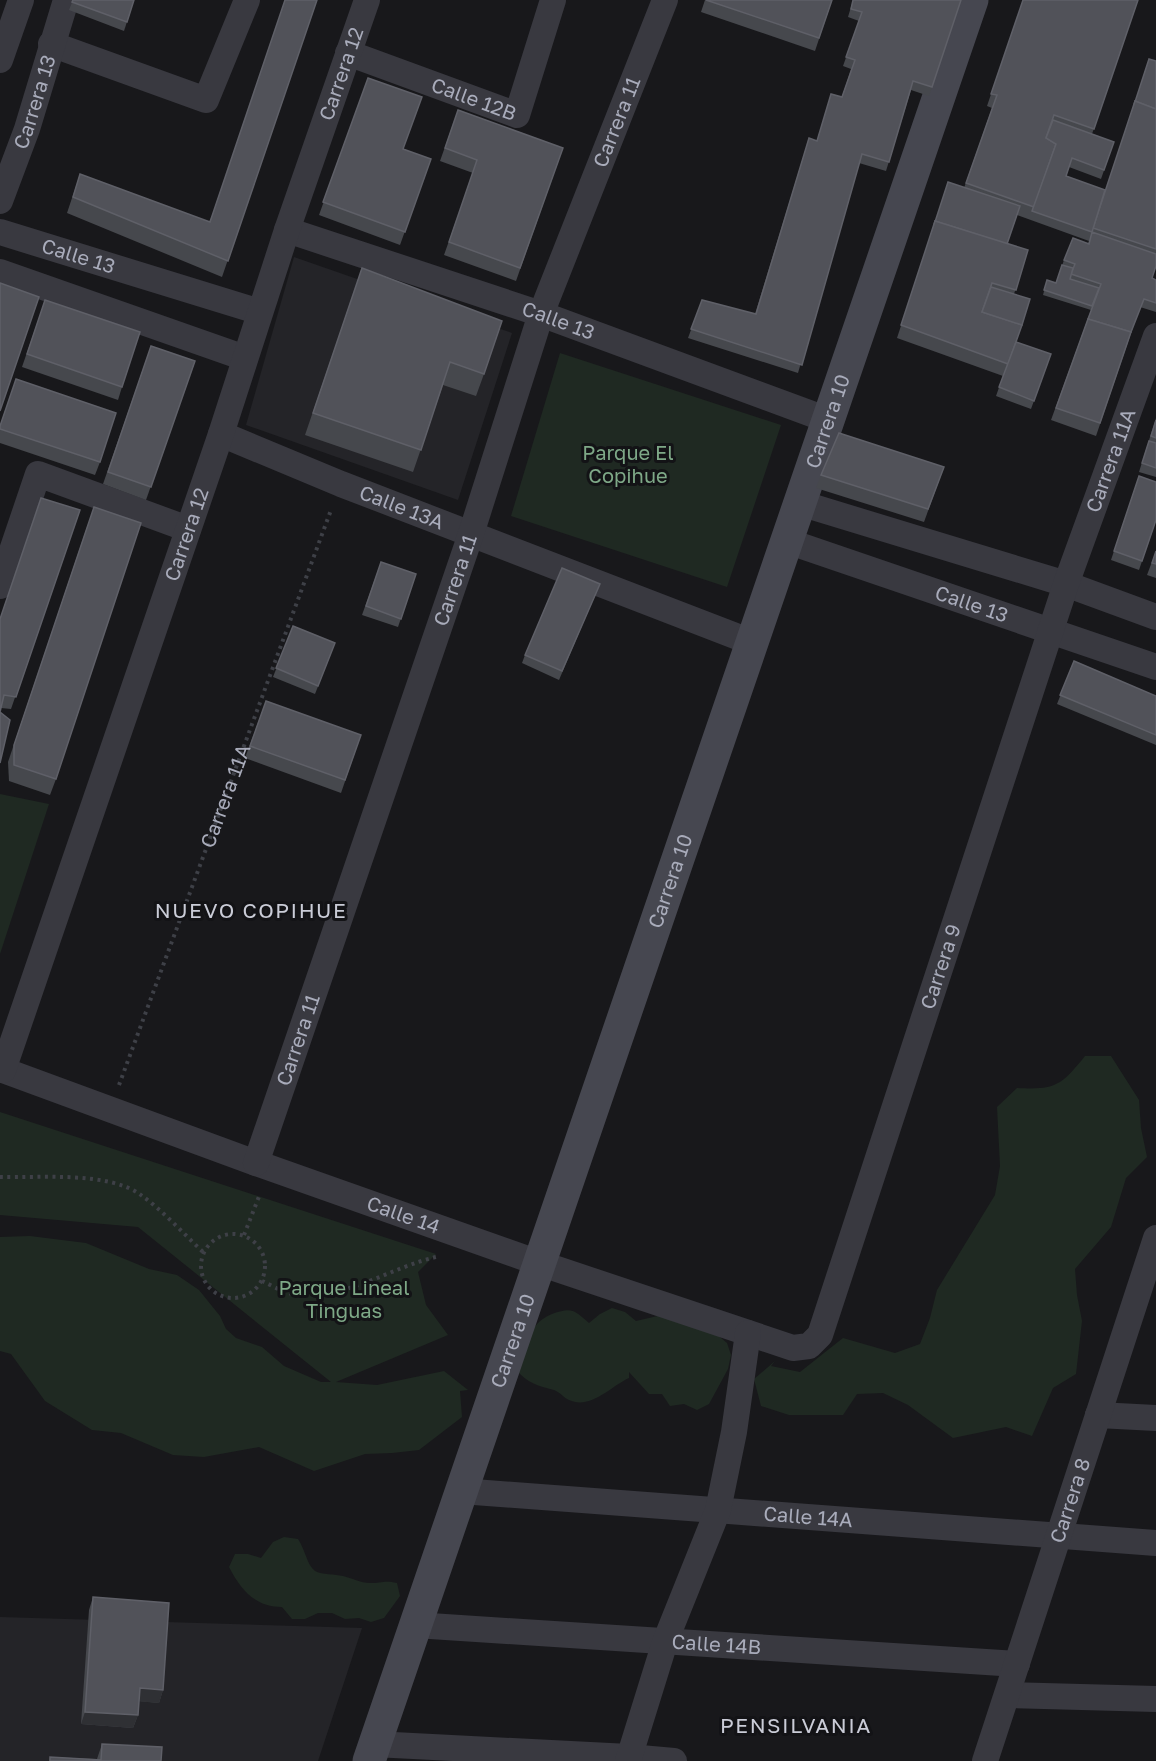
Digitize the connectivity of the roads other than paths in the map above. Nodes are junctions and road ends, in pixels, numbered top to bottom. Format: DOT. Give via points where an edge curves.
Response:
graph roads {
  1 [pos="21,0"];
  2 [pos="66,0"];
  3 [pos="247,0"];
  4 [pos="367,0"];
  5 [pos="553,0"];
  6 [pos="665,0"];
  7 [pos="972,0"];
  8 [pos="51,44"];
  9 [pos="348,53"];
  10 [pos="0,60"];
  11 [pos="0,201"];
  12 [pos="287,230"];
  13 [pos="0,232"];
  14 [pos="0,272"];
  15 [pos="260,312"];
  16 [pos="541,314"];
  17 [pos="1156,336"];
  18 [pos="245,358"];
  19 [pos="828,420"];
  20 [pos="221,434"];
  21 [pos="800,503"];
  22 [pos="188,529"];
  23 [pos="471,534"];
  24 [pos="787,541"];
  25 [pos="1066,584"];
  26 [pos="0,586"];
  27 [pos="1156,617"];
  28 [pos="1050,630"];
  29 [pos="752,642"];
  30 [pos="1156,667"];
  31 [pos="2,1070"];
  32 [pos="256,1163"];
  33 [pos="1156,1238"];
  34 [pos="539,1263"];
  35 [pos="748,1333"];
  36 [pos="809,1346"];
  37 [pos="1098,1414"];
  38 [pos="1156,1418"];
  39 [pos="461,1491"];
  40 [pos="718,1510"];
  41 [pos="1059,1536"];
  42 [pos="1156,1543"];
  43 [pos="415,1625"];
  44 [pos="665,1642"];
  45 [pos="1017,1664"];
  46 [pos="1008,1695"];
  47 [pos="1156,1699"];
  48 [pos="371,1753"];
  49 [pos="628,1759"];
  50 [pos="674,1761"];
  51 [pos="985,1761"];
  1 -- 10 [label="street"];
  2 -- 8 [label="street, Carrera 13"];
  3 -- 8 [label="street" via="206,100"];
  4 -- 9 [label="street, Carrera 12"];
  5 -- 9 [label="street, Calle 12B" via="517,115"];
  6 -- 16 [label="street, Carrera 11"];
  7 -- 19 [label="street, Carrera 10"];
  8 -- 11 [label="street, Carrera 13" via="27,129"];
  9 -- 12 [label="street, Carrera 12"];
  12 -- 15 [label="street, Carrera 12"];
  12 -- 16 [label="street, Calle 13"];
  13 -- 15 [label="street, Calle 13"];
  14 -- 18 [label="street, Calle 13"];
  15 -- 18 [label="street, Carrera 12"];
  16 -- 19 [label="street, Calle 13"];
  16 -- 23 [label="street, Carrera 11"];
  17 -- 25 [label="street, Carrera 11A"];
  18 -- 20 [label="street, Carrera 12"];
  19 -- 21 [label="street, Carrera 10"];
  20 -- 22 [label="street, Carrera 12"];
  20 -- 23 [label="street, Calle 13A"];
  21 -- 24 [label="street, Carrera 10"];
  21 -- 25 [label="street"];
  22 -- 26 [label="street" via="38,474"];
  22 -- 31 [label="street, Carrera 12"];
  23 -- 29 [label="street, Calle 13A"];
  23 -- 32 [label="street, Carrera 11"];
  24 -- 28 [label="street, Calle 13"];
  24 -- 29 [label="street, Carrera 10"];
  25 -- 27 [label="street"];
  25 -- 28 [label="street, Carrera 9"];
  28 -- 30 [label="street, Calle 13"];
  28 -- 36 [label="street, Carrera 9" via="820,1335"];
  29 -- 34 [label="street, Carrera 10"];
  31 -- 32 [label="street, Calle 14"];
  32 -- 34 [label="street, Calle 14"];
  33 -- 37 [label="street, Carrera 8"];
  34 -- 35 [label="street, Calle 14"];
  34 -- 39 [label="street, Carrera 10"];
  35 -- 36 [label="street, Calle 14" via="793,1348"];
  35 -- 40 [label="street"];
  37 -- 38 [label="street"];
  37 -- 41 [label="street, Carrera 8"];
  39 -- 40 [label="street, Calle 14A"];
  39 -- 43 [label="street, Carrera 10"];
  40 -- 41 [label="street, Calle 14A"];
  40 -- 44 [label="street"];
  41 -- 42 [label="street, Calle 14A"];
  41 -- 45 [label="street, Carrera 8"];
  43 -- 44 [label="street, Calle 14B"];
  43 -- 48 [label="street, Carrera 10"];
  44 -- 45 [label="street, Calle 14B"];
  44 -- 49 [label="street"];
  45 -- 46 [label="street, Carrera 8"];
  46 -- 47 [label="street"];
  46 -- 51 [label="street, Carrera 8"];
  48 -- 49 [label="street"];
  49 -- 50 [label="street"];
}
